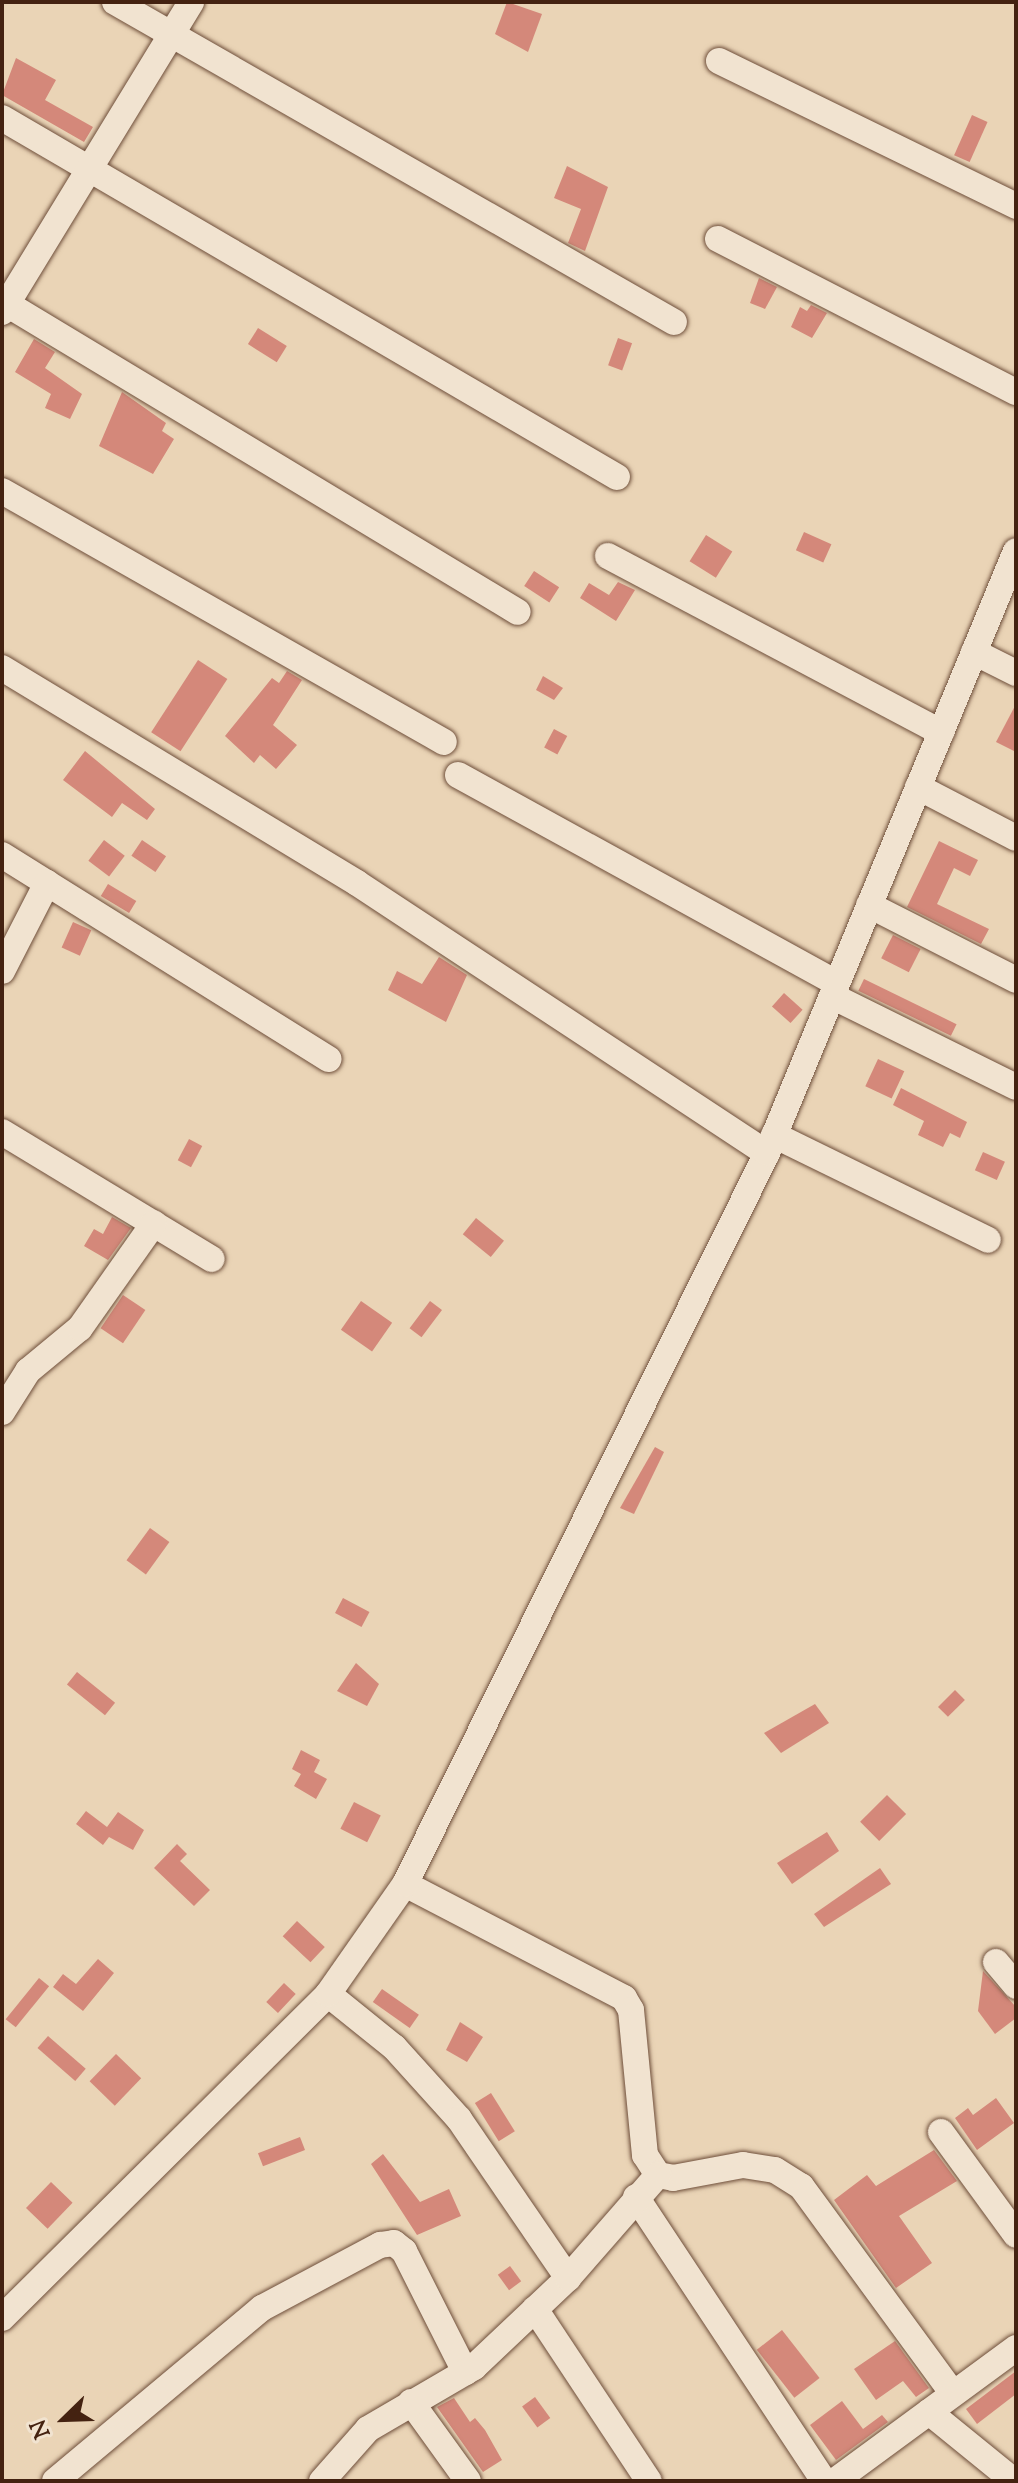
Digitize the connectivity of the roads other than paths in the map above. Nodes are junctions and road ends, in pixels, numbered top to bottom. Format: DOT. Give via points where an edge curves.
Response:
graph roads {
  1 [pos="115,2"];
  2 [pos="191,2"];
  3 [pos="171,36"];
  4 [pos="719,61"];
  5 [pos="2,118"];
  6 [pos="89,171"];
  7 [pos="1016,206"];
  8 [pos="718,239"];
  9 [pos="4,305"];
  10 [pos="674,322"];
  11 [pos="1016,392"];
  12 [pos="617,477"];
  13 [pos="2,491"];
  14 [pos="1016,551"];
  15 [pos="608,556"];
  16 [pos="518,612"];
  17 [pos="974,652"];
  18 [pos="2,668"];
  19 [pos="1016,673"];
  20 [pos="941,732"];
  21 [pos="444,742"];
  22 [pos="458,775"];
  23 [pos="918,787"];
  24 [pos="1016,838"];
  25 [pos="2,855"];
  26 [pos="47,883"];
  27 [pos="869,905"];
  28 [pos="2,971"];
  29 [pos="1016,980"];
  30 [pos="834,989"];
  31 [pos="329,1059"];
  32 [pos="1016,1087"];
  33 [pos="2,1132"];
  34 [pos="770,1144"];
  35 [pos="154,1223"];
  36 [pos="988,1240"];
  37 [pos="212,1259"];
  38 [pos="2,1412"];
  39 [pos="405,1884"];
  40 [pos="996,1962"];
  41 [pos="1016,1986"];
  42 [pos="328,1994"];
  43 [pos="941,2132"];
  44 [pos="658,2175"];
  45 [pos="636,2197"];
  46 [pos="1016,2235"];
  47 [pos="568,2278"];
  48 [pos="535,2309"];
  49 [pos="2,2318"];
  50 [pos="1016,2348"];
  51 [pos="465,2372"];
  52 [pos="952,2392"];
  53 [pos="411,2402"];
  54 [pos="929,2412"];
  55 [pos="55,2481"];
  56 [pos="322,2481"];
  57 [pos="468,2481"];
  58 [pos="649,2481"];
  59 [pos="824,2481"];
  60 [pos="835,2481"];
  61 [pos="1014,2481"];
  1 -- 3 [label="street"];
  2 -- 3 [label="street"];
  3 -- 6 [label="street"];
  3 -- 10 [label="street"];
  4 -- 7 [label="street"];
  5 -- 6 [label="street"];
  6 -- 9 [label="street"];
  6 -- 12 [label="street"];
  8 -- 11 [label="street"];
  9 -- 16 [label="street"];
  13 -- 21 [label="street"];
  14 -- 17 [label="street"];
  15 -- 20 [label="street"];
  17 -- 19 [label="street"];
  17 -- 20 [label="street"];
  18 -- 34 [label="street" via="357,883"];
  20 -- 23 [label="street"];
  22 -- 30 [label="street"];
  23 -- 24 [label="street"];
  23 -- 27 [label="street"];
  25 -- 26 [label="street"];
  26 -- 28 [label="street"];
  26 -- 31 [label="street"];
  27 -- 29 [label="street"];
  27 -- 30 [label="street"];
  30 -- 32 [label="street"];
  30 -- 34 [label="street"];
  33 -- 35 [label="street"];
  34 -- 36 [label="street"];
  34 -- 39 [label="street"];
  35 -- 37 [label="street"];
  35 -- 38 [label="street" via="80,1328 28,1371"];
  39 -- 42 [label="street"];
  39 -- 44 [label="street" via="624,1998 631,2010 645,2155"];
  40 -- 41 [label="street"];
  42 -- 47 [label="street" via="394,2047 459,2119"];
  42 -- 49 [label="street"];
  43 -- 46 [label="street"];
  44 -- 45 [label="street"];
  44 -- 52 [label="street" via="673,2178 743,2165 775,2170 801,2186"];
  45 -- 47 [label="street"];
  45 -- 59 [label="street"];
  47 -- 48 [label="street"];
  48 -- 51 [label="street"];
  48 -- 58 [label="street"];
  50 -- 52 [label="street"];
  51 -- 53 [label="street"];
  51 -- 55 [label="street" via="404,2251 394,2243 380,2245 262,2308"];
  52 -- 54 [label="street"];
  53 -- 56 [label="street" via="368,2429"];
  53 -- 57 [label="street"];
  54 -- 60 [label="street"];
  54 -- 61 [label="street"];
}
